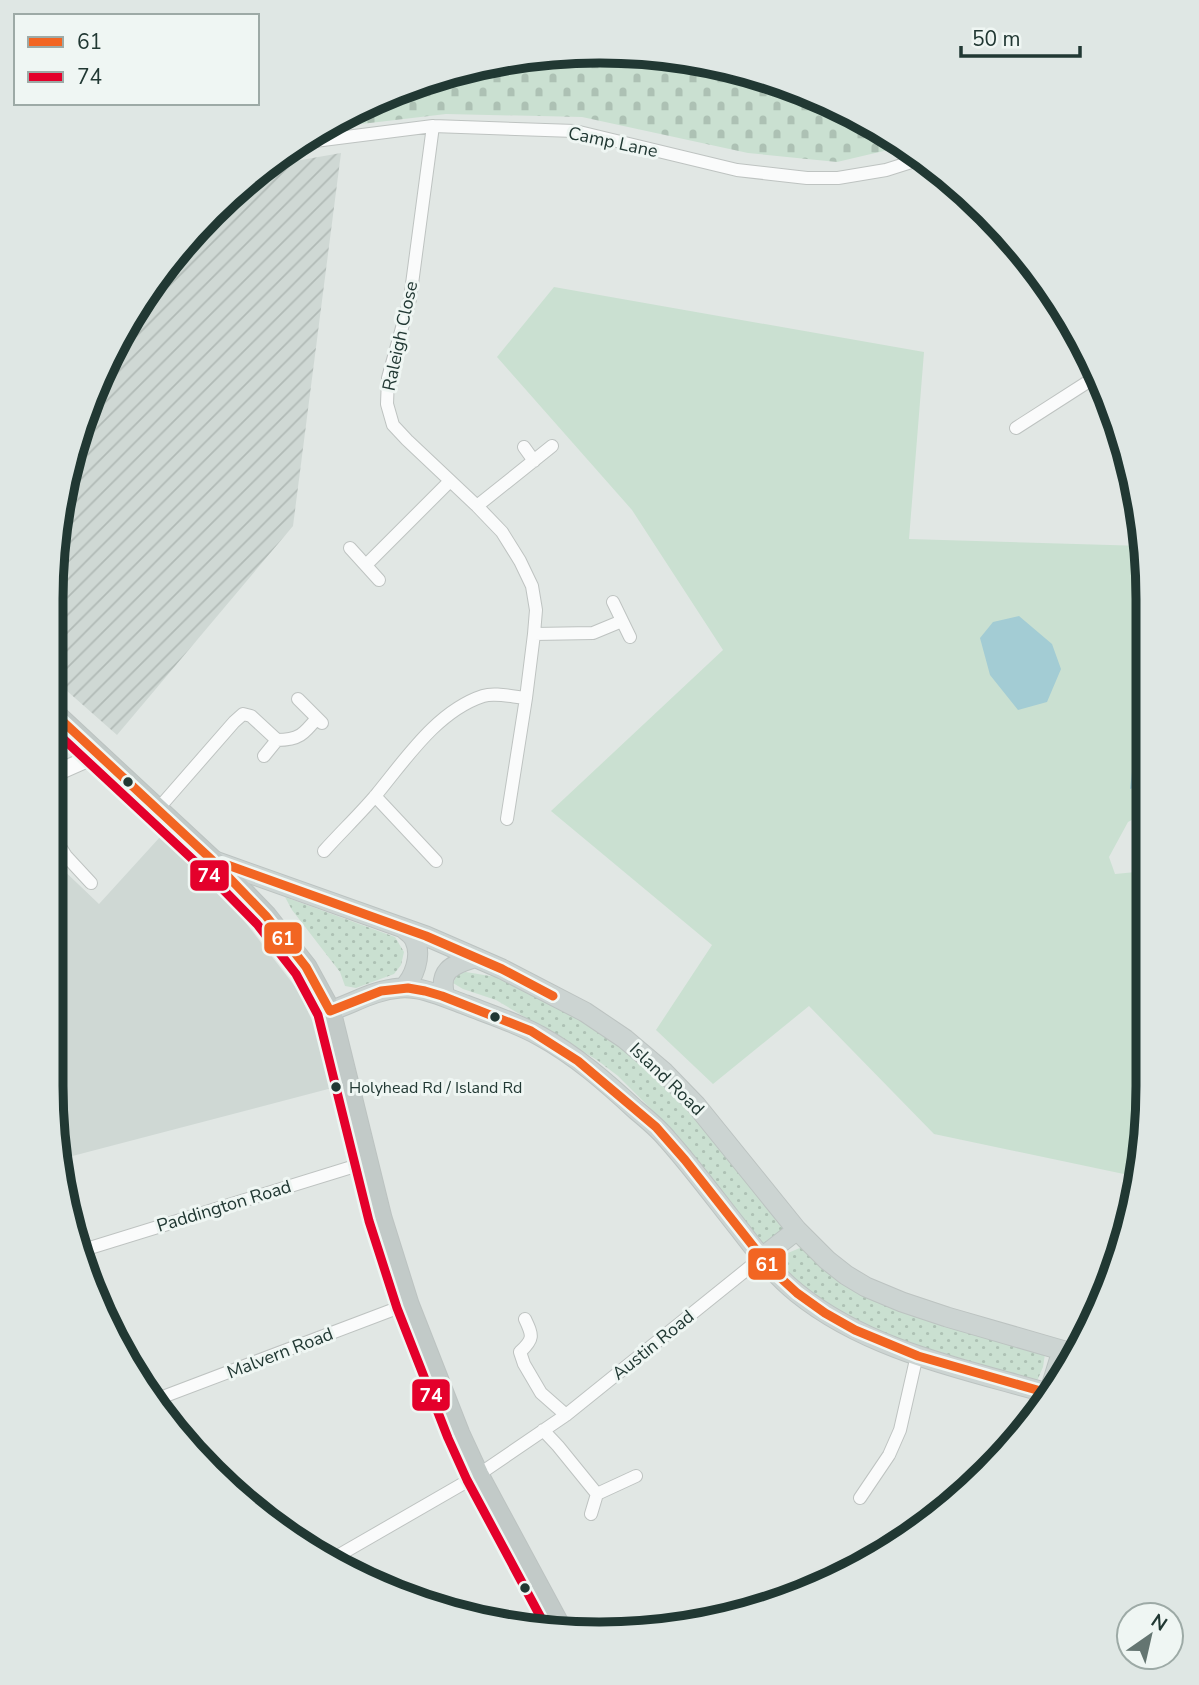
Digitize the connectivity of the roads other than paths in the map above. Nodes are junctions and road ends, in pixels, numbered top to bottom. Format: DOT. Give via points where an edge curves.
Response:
graph roads {
  1 [pos="432,126"];
  2 [pos="323,140"];
  3 [pos="910,162"];
  4 [pos="1089,381"];
  5 [pos="1016,428"];
  6 [pos="552,446"];
  7 [pos="524,447"];
  8 [pos="534,461"];
  9 [pos="450,481"];
  10 [pos="477,506"];
  11 [pos="350,548"];
  12 [pos="366,565"];
  13 [pos="379,580"];
  14 [pos="613,602"];
  15 [pos="622,621"];
  16 [pos="534,634"];
  17 [pos="630,637"];
  18 [pos="526,698"];
  19 [pos="298,699"];
  20 [pos="63,721"];
  21 [pos="277,740"];
  22 [pos="99,754"];
  23 [pos="264,756"];
  24 [pos="63,770"];
  25 [pos="375,796"];
  26 [pos="159,809"];
  27 [pos="507,819"];
  28 [pos="63,851"];
  29 [pos="324,851"];
  30 [pos="212,860"];
  31 [pos="436,861"];
  32 [pos="91,883"];
  33 [pos="403,928"];
  34 [pos="474,958"];
  35 [pos="403,988"];
  36 [pos="446,998"];
  37 [pos="330,1011"];
  38 [pos="368,1163"];
  39 [pos="797,1230"];
  40 [pos="88,1248"];
  41 [pos="761,1258"];
  42 [pos="408,1304"];
  43 [pos="525,1319"];
  44 [pos="1065,1352"];
  45 [pos="917,1355"];
  46 [pos="1041,1391"];
  47 [pos="163,1397"];
  48 [pos="566,1415"];
  49 [pos="543,1430"];
  50 [pos="478,1475"];
  51 [pos="636,1476"];
  52 [pos="597,1494"];
  53 [pos="860,1498"];
  54 [pos="591,1514"];
  55 [pos="340,1555"];
  56 [pos="556,1620"];
  1 -- 2 [label="street, Camp Lane"];
  1 -- 3 [label="street, Camp Lane" via="575,131 737,170 807,177 838,178"];
  1 -- 9 [label="street, Raleigh Close" via="410,299 388,378 387,404 393,425"];
  4 -- 5 [label="street"];
  6 -- 8 [label="street"];
  7 -- 8 [label="street"];
  8 -- 10 [label="street"];
  9 -- 10 [label="street, Raleigh Close"];
  9 -- 12 [label="street"];
  10 -- 16 [label="street, Raleigh Close" via="502,532 532,586"];
  11 -- 12 [label="street"];
  12 -- 13 [label="street"];
  14 -- 15 [label="street"];
  15 -- 16 [label="street" via="593,633"];
  15 -- 17 [label="street"];
  16 -- 18 [label="street, Raleigh Close"];
  18 -- 25 [label="street" via="486,695 465,705 437,724"];
  18 -- 27 [label="street, Raleigh Close"];
  19 -- 21 [label="street" via="320,720 299,737"];
  20 -- 22 [label="highway"];
  21 -- 23 [label="street"];
  21 -- 26 [label="street" via="251,716 243,715"];
  22 -- 24 [label="street"];
  22 -- 26 [label="highway"];
  25 -- 29 [label="street"];
  25 -- 31 [label="street"];
  26 -- 30 [label="highway"];
  28 -- 32 [label="street"];
  30 -- 33 [label="main road, Island Road"];
  30 -- 37 [label="highway" via="299,957"];
  33 -- 34 [label="main road, Island Road"];
  33 -- 35 [label="main road" via="417,948 414,975"];
  34 -- 36 [label="main road" via="444,974"];
  34 -- 39 [label="main road, Island Road" via="585,1012 664,1072"];
  35 -- 36 [label="main road"];
  35 -- 37 [label="main road" via="364,996"];
  36 -- 41 [label="main road" via="540,1036 614,1089 666,1137"];
  37 -- 38 [label="highway"];
  38 -- 40 [label="street, Paddington Road"];
  38 -- 42 [label="highway"];
  39 -- 41 [label="main road"];
  39 -- 44 [label="main road, Island Road" via="827,1260 866,1287"];
  41 -- 45 [label="main road" via="795,1292 842,1324"];
  41 -- 48 [label="street, Austin Road"];
  42 -- 47 [label="street, Malvern Road"];
  42 -- 50 [label="highway"];
  43 -- 48 [label="street" via="532,1333 530,1343 520,1352 524,1364 541,1393"];
  45 -- 46 [label="main road"];
  45 -- 53 [label="street" via="900,1430"];
  48 -- 49 [label="street, Austin Road"];
  49 -- 50 [label="street, Austin Road"];
  49 -- 52 [label="street"];
  50 -- 55 [label="street, Austin Road"];
  50 -- 56 [label="highway"];
  51 -- 52 [label="street"];
  52 -- 54 [label="street"];
}
